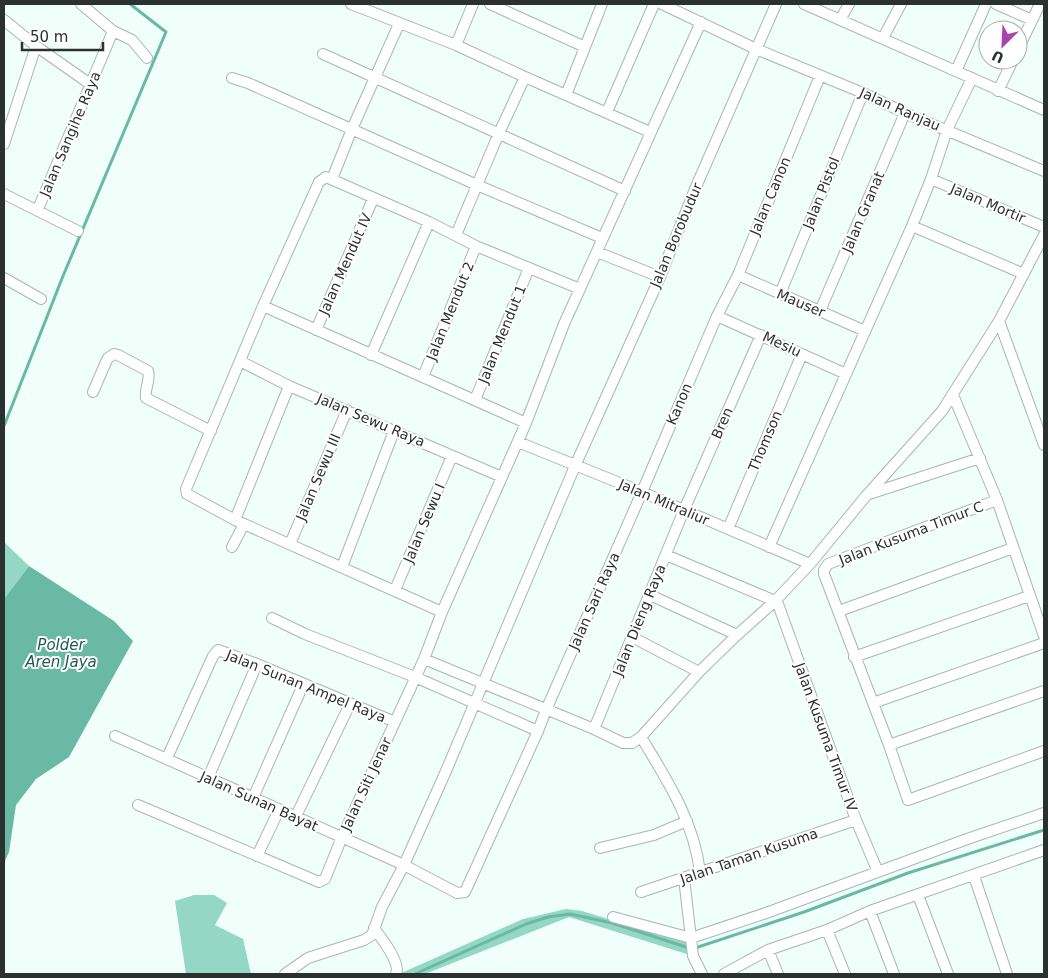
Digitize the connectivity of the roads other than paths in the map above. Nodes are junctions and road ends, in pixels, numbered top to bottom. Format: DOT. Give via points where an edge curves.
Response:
graph roads {
  1 [pos="81,4"];
  2 [pos="351,4"];
  3 [pos="473,4"];
  4 [pos="490,4"];
  5 [pos="602,4"];
  6 [pos="654,4"];
  7 [pos="662,4"];
  8 [pos="776,4"];
  9 [pos="804,4"];
  10 [pos="849,4"];
  11 [pos="901,4"];
  12 [pos="986,4"];
  13 [pos="996,4"];
  14 [pos="1040,4"];
  15 [pos="4,20"];
  16 [pos="840,20"];
  17 [pos="1032,20"];
  18 [pos="701,22"];
  19 [pos="399,24"];
  20 [pos="1028,29"];
  21 [pos="113,31"];
  22 [pos="883,38"];
  23 [pos="456,45"];
  24 [pos="36,46"];
  25 [pos="585,47"];
  26 [pos="756,49"];
  27 [pos="323,54"];
  28 [pos="147,58"];
  29 [pos="1008,70"];
  30 [pos="956,71"];
  31 [pos="820,76"];
  32 [pos="525,77"];
  33 [pos="232,78"];
  34 [pos="376,78"];
  35 [pos="972,78"];
  36 [pos="90,84"];
  37 [pos="998,91"];
  38 [pos="863,93"];
  39 [pos="566,94"];
  40 [pos="1044,110"];
  41 [pos="607,112"];
  42 [pos="905,113"];
  43 [pos="7,127"];
  44 [pos="352,129"];
  45 [pos="947,130"];
  46 [pos="650,132"];
  47 [pos="499,133"];
  48 [pos="4,144"];
  49 [pos="1044,171"];
  50 [pos="332,179"];
  51 [pos="931,179"];
  52 [pos="477,185"];
  53 [pos="625,191"];
  54 [pos="4,194"];
  55 [pos="373,199"];
  56 [pos="38,209"];
  57 [pos="429,222"];
  58 [pos="912,226"];
  59 [pos="1044,227"];
  60 [pos="78,231"];
  61 [pos="1044,234"];
  62 [pos="456,235"];
  63 [pos="602,238"];
  64 [pos="476,246"];
  65 [pos="597,252"];
  66 [pos="529,268"];
  67 [pos="1024,274"];
  68 [pos="738,275"];
  69 [pos="660,277"];
  70 [pos="4,278"];
  71 [pos="580,289"];
  72 [pos="780,294"];
  73 [pos="41,298"];
  74 [pos="263,306"];
  75 [pos="820,311"];
  76 [pos="717,316"];
  77 [pos="999,321"];
  78 [pos="316,330"];
  79 [pos="865,331"];
  80 [pos="761,335"];
  81 [pos="371,354"];
  82 [pos="802,354"];
  83 [pos="240,362"];
  84 [pos="846,374"];
  85 [pos="423,377"];
  86 [pos="289,386"];
  87 [pos="93,392"];
  88 [pos="953,395"];
  89 [pos="474,400"];
  90 [pos="347,410"];
  91 [pos="526,423"];
  92 [pos="211,430"];
  93 [pos="394,431"];
  94 [pos="1043,440"];
  95 [pos="518,442"];
  96 [pos="452,456"];
  97 [pos="980,458"];
  98 [pos="575,466"];
  99 [pos="502,477"];
  100 [pos="642,492"];
  101 [pos="866,496"];
  102 [pos="997,500"];
  103 [pos="684,510"];
  104 [pos="239,522"];
  105 [pos="728,529"];
  106 [pos="290,544"];
  107 [pos="232,547"];
  108 [pos="769,547"];
  109 [pos="1014,548"];
  110 [pos="666,555"];
  111 [pos="810,564"];
  112 [pos="342,567"];
  113 [pos="395,590"];
  114 [pos="650,595"];
  115 [pos="1029,596"];
  116 [pos="775,601"];
  117 [pos="839,611"];
  118 [pos="442,612"];
  119 [pos="272,618"];
  120 [pos="737,635"];
  121 [pos="1044,636"];
  122 [pos="632,637"];
  123 [pos="1044,643"];
  124 [pos="854,657"];
  125 [pos="424,659"];
  126 [pos="257,664"];
  127 [pos="699,672"];
  128 [pos="415,677"];
  129 [pos="483,682"];
  130 [pos="303,685"];
  131 [pos="1044,691"];
  132 [pos="474,702"];
  133 [pos="873,703"];
  134 [pos="350,704"];
  135 [pos="546,710"];
  136 [pos="395,722"];
  137 [pos="594,729"];
  138 [pos="538,731"];
  139 [pos="115,736"];
  140 [pos="641,737"];
  141 [pos="889,745"];
  142 [pos="1044,751"];
  143 [pos="167,758"];
  144 [pos="208,778"];
  145 [pos="253,798"];
  146 [pos="138,805"];
  147 [pos="280,810"];
  148 [pos="1044,813"];
  149 [pos="296,818"];
  150 [pos="856,820"];
  151 [pos="687,821"];
  152 [pos="342,837"];
  153 [pos="600,848"];
  154 [pos="1044,850"];
  155 [pos="257,856"];
  156 [pos="404,865"];
  157 [pos="700,872"];
  158 [pos="878,872"];
  159 [pos="974,876"];
  160 [pos="684,878"];
  161 [pos="641,892"];
  162 [pos="918,895"];
  163 [pos="870,911"];
  164 [pos="613,917"];
  165 [pos="374,928"];
  166 [pos="827,930"];
  167 [pos="691,941"];
  168 [pos="768,950"];
  169 [pos="285,974"];
  170 [pos="396,974"];
  171 [pos="702,974"];
  172 [pos="724,974"];
  173 [pos="778,974"];
  174 [pos="845,974"];
  175 [pos="894,974"];
  176 [pos="948,974"];
  177 [pos="1007,974"];
  1 -- 21 [label="street"];
  2 -- 19 [label="street"];
  3 -- 23 [label="street"];
  4 -- 25 [label="street"];
  5 -- 25 [label="street"];
  6 -- 41 [label="street"];
  7 -- 18 [label="street, Jalan Ranjau"];
  8 -- 26 [label="street, Jalan Borobudur"];
  9 -- 16 [label="street"];
  10 -- 16 [label="street"];
  11 -- 22 [label="street"];
  12 -- 30 [label="street"];
  13 -- 17 [label="street"];
  14 -- 17 [label="street"];
  15 -- 24 [label="street"];
  16 -- 22 [label="street"];
  17 -- 20 [label="street"];
  18 -- 26 [label="street, Jalan Ranjau"];
  18 -- 46 [label="street, Jalan Siti Jenar"];
  19 -- 23 [label="street"];
  19 -- 34 [label="street"];
  21 -- 28 [label="street" via="132,40"];
  21 -- 36 [label="street, Jalan Sangihe Raya"];
  22 -- 30 [label="street"];
  23 -- 32 [label="street"];
  24 -- 36 [label="street"];
  24 -- 43 [label="street"];
  25 -- 39 [label="street"];
  26 -- 31 [label="street, Jalan Ranjau"];
  26 -- 69 [label="street, Jalan Borobudur"];
  27 -- 34 [label="street"];
  29 -- 37 [label="street"];
  30 -- 35 [label="street"];
  31 -- 38 [label="street, Jalan Ranjau"];
  31 -- 68 [label="street, Jalan Canon"];
  32 -- 39 [label="street"];
  32 -- 47 [label="street"];
  33 -- 44 [label="street"];
  34 -- 44 [label="street"];
  34 -- 47 [label="street"];
  35 -- 37 [label="street"];
  35 -- 45 [label="street"];
  36 -- 56 [label="street, Jalan Sangihe Raya"];
  37 -- 40 [label="street"];
  38 -- 42 [label="street, Jalan Ranjau"];
  38 -- 72 [label="street, Jalan Pistol"];
  39 -- 41 [label="street"];
  41 -- 46 [label="street"];
  42 -- 45 [label="street, Jalan Ranjau"];
  42 -- 75 [label="street, Jalan Granat"];
  43 -- 48 [label="street"];
  44 -- 50 [label="street"];
  44 -- 52 [label="street"];
  45 -- 49 [label="street, Jalan Ranjau"];
  45 -- 51 [label="street"];
  46 -- 53 [label="street, Jalan Siti Jenar"];
  47 -- 52 [label="street"];
  47 -- 53 [label="street"];
  50 -- 55 [label="street"];
  50 -- 74 [label="street" via="326,177 319,182"];
  51 -- 58 [label="street"];
  51 -- 59 [label="street, Jalan Mortir"];
  52 -- 62 [label="street"];
  52 -- 63 [label="street"];
  53 -- 63 [label="street, Jalan Siti Jenar"];
  54 -- 56 [label="street"];
  55 -- 57 [label="street"];
  55 -- 78 [label="street, Jalan Mendut IV"];
  56 -- 60 [label="street"];
  57 -- 62 [label="street"];
  57 -- 81 [label="street"];
  58 -- 67 [label="street"];
  58 -- 79 [label="street"];
  61 -- 67 [label="street"];
  62 -- 64 [label="street"];
  63 -- 65 [label="street, Jalan Siti Jenar"];
  64 -- 66 [label="street"];
  64 -- 85 [label="street, Jalan Mendut 2"];
  65 -- 69 [label="street"];
  65 -- 71 [label="street, Jalan Siti Jenar"];
  66 -- 71 [label="street"];
  66 -- 89 [label="street, Jalan Mendut 1"];
  67 -- 77 [label="street"];
  68 -- 72 [label="street, Mauser"];
  68 -- 76 [label="street, Jalan Canon"];
  69 -- 98 [label="street, Jalan Borobudur"];
  70 -- 73 [label="street"];
  71 -- 91 [label="street, Jalan Siti Jenar"];
  72 -- 75 [label="street, Mauser"];
  74 -- 78 [label="street"];
  74 -- 83 [label="street"];
  75 -- 79 [label="street, Mauser"];
  76 -- 80 [label="street, Mesiu"];
  76 -- 100 [label="street, Kanon"];
  77 -- 88 [label="street"];
  77 -- 94 [label="street"];
  78 -- 81 [label="street"];
  79 -- 84 [label="street"];
  80 -- 82 [label="street, Mesiu"];
  80 -- 103 [label="street, Bren"];
  81 -- 85 [label="street"];
  82 -- 84 [label="street, Mesiu"];
  82 -- 105 [label="street, Thomson"];
  83 -- 86 [label="street, Jalan Sewu Raya"];
  83 -- 92 [label="street"];
  84 -- 108 [label="street"];
  85 -- 89 [label="street"];
  86 -- 90 [label="street, Jalan Sewu Raya"];
  86 -- 104 [label="street"];
  87 -- 92 [label="street" via="108,358 118,355 148,371 150,376 145,397"];
  88 -- 97 [label="street"];
  88 -- 101 [label="street"];
  89 -- 91 [label="street"];
  90 -- 93 [label="street, Jalan Sewu Raya"];
  90 -- 106 [label="street, Jalan Sewu III"];
  91 -- 95 [label="street, Jalan Siti Jenar"];
  92 -- 104 [label="street" via="186,492"];
  93 -- 96 [label="street, Jalan Sewu Raya"];
  93 -- 112 [label="street"];
  95 -- 98 [label="street, Jalan Mitraliur"];
  95 -- 99 [label="street, Jalan Siti Jenar"];
  96 -- 99 [label="street, Jalan Sewu Raya"];
  96 -- 113 [label="street, Jalan Sewu I"];
  97 -- 101 [label="street"];
  97 -- 102 [label="street"];
  98 -- 100 [label="street, Jalan Mitraliur"];
  98 -- 129 [label="street, Jalan Borobudur"];
  99 -- 118 [label="street, Jalan Siti Jenar"];
  100 -- 103 [label="street, Jalan Mitraliur"];
  100 -- 135 [label="street, Jalan Sari Raya"];
  101 -- 111 [label="street"];
  102 -- 109 [label="street"];
  102 -- 117 [label="street, Jalan Kusuma Timur C" via="828,564 824,574"];
  103 -- 105 [label="street, Jalan Mitraliur"];
  103 -- 110 [label="street, Jalan Dieng Raya"];
  104 -- 106 [label="street"];
  104 -- 107 [label="street"];
  105 -- 108 [label="street, Jalan Mitraliur"];
  106 -- 112 [label="street"];
  108 -- 111 [label="street, Jalan Mitraliur"];
  109 -- 115 [label="street"];
  109 -- 117 [label="street"];
  110 -- 114 [label="street, Jalan Dieng Raya"];
  110 -- 116 [label="street"];
  111 -- 116 [label="street"];
  112 -- 113 [label="street"];
  113 -- 118 [label="street"];
  114 -- 120 [label="street"];
  114 -- 122 [label="street, Jalan Dieng Raya"];
  115 -- 121 [label="street"];
  115 -- 124 [label="street"];
  116 -- 120 [label="street"];
  116 -- 150 [label="street, Jalan Kusuma Timur IV"];
  117 -- 124 [label="street"];
  118 -- 125 [label="street, Jalan Siti Jenar"];
  119 -- 128 [label="street"];
  120 -- 127 [label="street"];
  122 -- 127 [label="street"];
  122 -- 137 [label="street, Jalan Dieng Raya"];
  123 -- 133 [label="street"];
  124 -- 133 [label="street"];
  125 -- 128 [label="street, Jalan Siti Jenar"];
  125 -- 129 [label="street"];
  126 -- 130 [label="street, Jalan Sunan Ampel Raya"];
  126 -- 143 [label="street, Jalan Sunan Ampel Raya" via="218,650 212,656"];
  126 -- 144 [label="street"];
  127 -- 140 [label="street"];
  128 -- 132 [label="street"];
  128 -- 136 [label="street, Jalan Siti Jenar"];
  129 -- 132 [label="street, Jalan Borobudur"];
  129 -- 135 [label="street"];
  130 -- 134 [label="street, Jalan Sunan Ampel Raya"];
  130 -- 145 [label="street"];
  131 -- 141 [label="street"];
  132 -- 138 [label="street"];
  132 -- 156 [label="street, Jalan Borobudur"];
  133 -- 141 [label="street"];
  134 -- 136 [label="street, Jalan Sunan Ampel Raya"];
  134 -- 149 [label="street"];
  135 -- 137 [label="street"];
  135 -- 138 [label="street, Jalan Sari Raya"];
  136 -- 152 [label="street, Jalan Siti Jenar"];
  137 -- 140 [label="street" via="627,744"];
  138 -- 156 [label="street, Jalan Sunan Bayat" via="465,892 456,893"];
  139 -- 143 [label="street, Jalan Sunan Bayat"];
  140 -- 151 [label="street"];
  141 -- 142 [label="street" via="908,800"];
  143 -- 144 [label="street, Jalan Sunan Bayat"];
  144 -- 145 [label="street, Jalan Sunan Bayat"];
  145 -- 147 [label="street, Jalan Sunan Bayat"];
  146 -- 155 [label="street"];
  147 -- 149 [label="street, Jalan Sunan Bayat"];
  147 -- 155 [label="street"];
  148 -- 158 [label="street"];
  149 -- 152 [label="street, Jalan Sunan Bayat"];
  150 -- 157 [label="street, Jalan Taman Kusuma"];
  150 -- 158 [label="street, Jalan Kusuma Timur IV"];
  151 -- 153 [label="street" via="654,835"];
  151 -- 157 [label="street"];
  152 -- 155 [label="street, Jalan Siti Jenar" via="322,882"];
  152 -- 156 [label="street, Jalan Sunan Bayat"];
  154 -- 159 [label="street"];
  156 -- 165 [label="street, Jalan Borobudur"];
  157 -- 160 [label="street, Jalan Taman Kusuma"];
  158 -- 167 [label="street"];
  159 -- 162 [label="street"];
  159 -- 177 [label="street"];
  160 -- 161 [label="street, Jalan Taman Kusuma"];
  160 -- 167 [label="street"];
  162 -- 163 [label="street"];
  162 -- 176 [label="street"];
  163 -- 166 [label="street"];
  163 -- 175 [label="street"];
  164 -- 167 [label="street"];
  165 -- 169 [label="street" via="372,935 364,940 308,958"];
  165 -- 170 [label="street" via="396,961"];
  166 -- 168 [label="street"];
  166 -- 174 [label="street"];
  167 -- 171 [label="street" via="693,956"];
  168 -- 172 [label="street"];
  168 -- 173 [label="street"];
}
